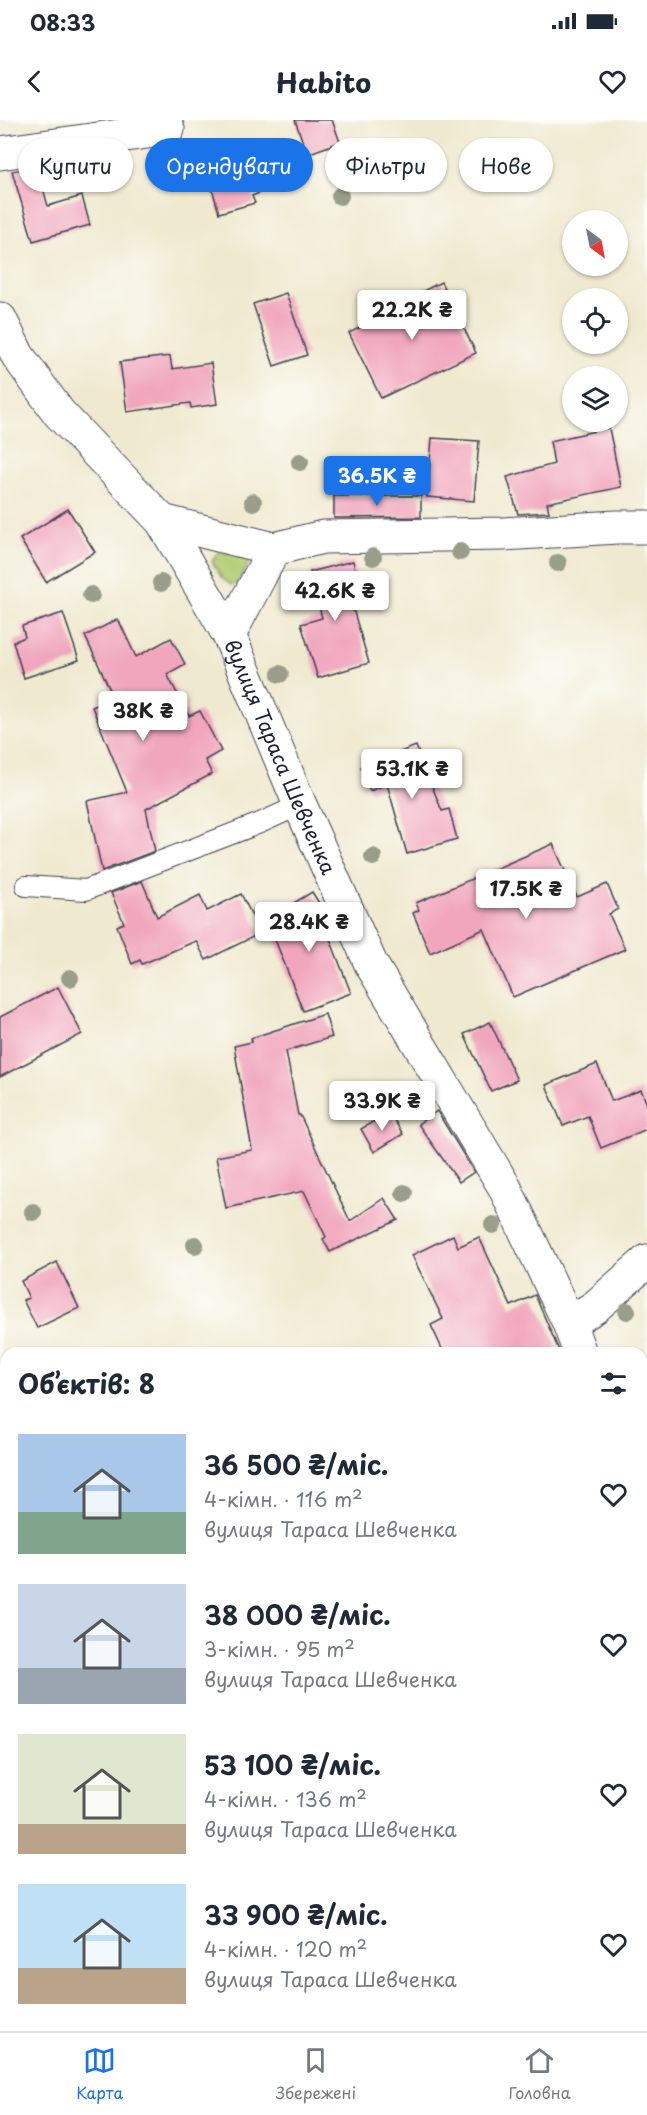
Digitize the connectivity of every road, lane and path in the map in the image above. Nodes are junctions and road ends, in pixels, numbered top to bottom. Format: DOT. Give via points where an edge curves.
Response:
graph roads {
  1 [pos="168,129"];
  2 [pos="0,153"];
  3 [pos="0,319"];
  4 [pos="162,521"];
  5 [pos="647,527"];
  6 [pos="274,549"];
  7 [pos="230,635"];
  8 [pos="300,805"];
  9 [pos="27,886"];
  10 [pos="647,1261"];
  11 [pos="574,1338"];
  1 -- 2 [label="street"];
  3 -- 4 [label="street, вулиця Тараса Шевченка" via="18,356 59,413"];
  4 -- 6 [label="street"];
  4 -- 7 [label="street, вулиця Тараса Шевченка"];
  5 -- 6 [label="street" via="323,537"];
  6 -- 7 [label="street"];
  7 -- 8 [label="street, вулиця Тараса Шевченка"];
  8 -- 9 [label="lane" via="87,890"];
  8 -- 11 [label="street, вулиця Тараса Шевченка" via="371,964 504,1186"];
  10 -- 11 [label="street" via="595,1307"];
}
